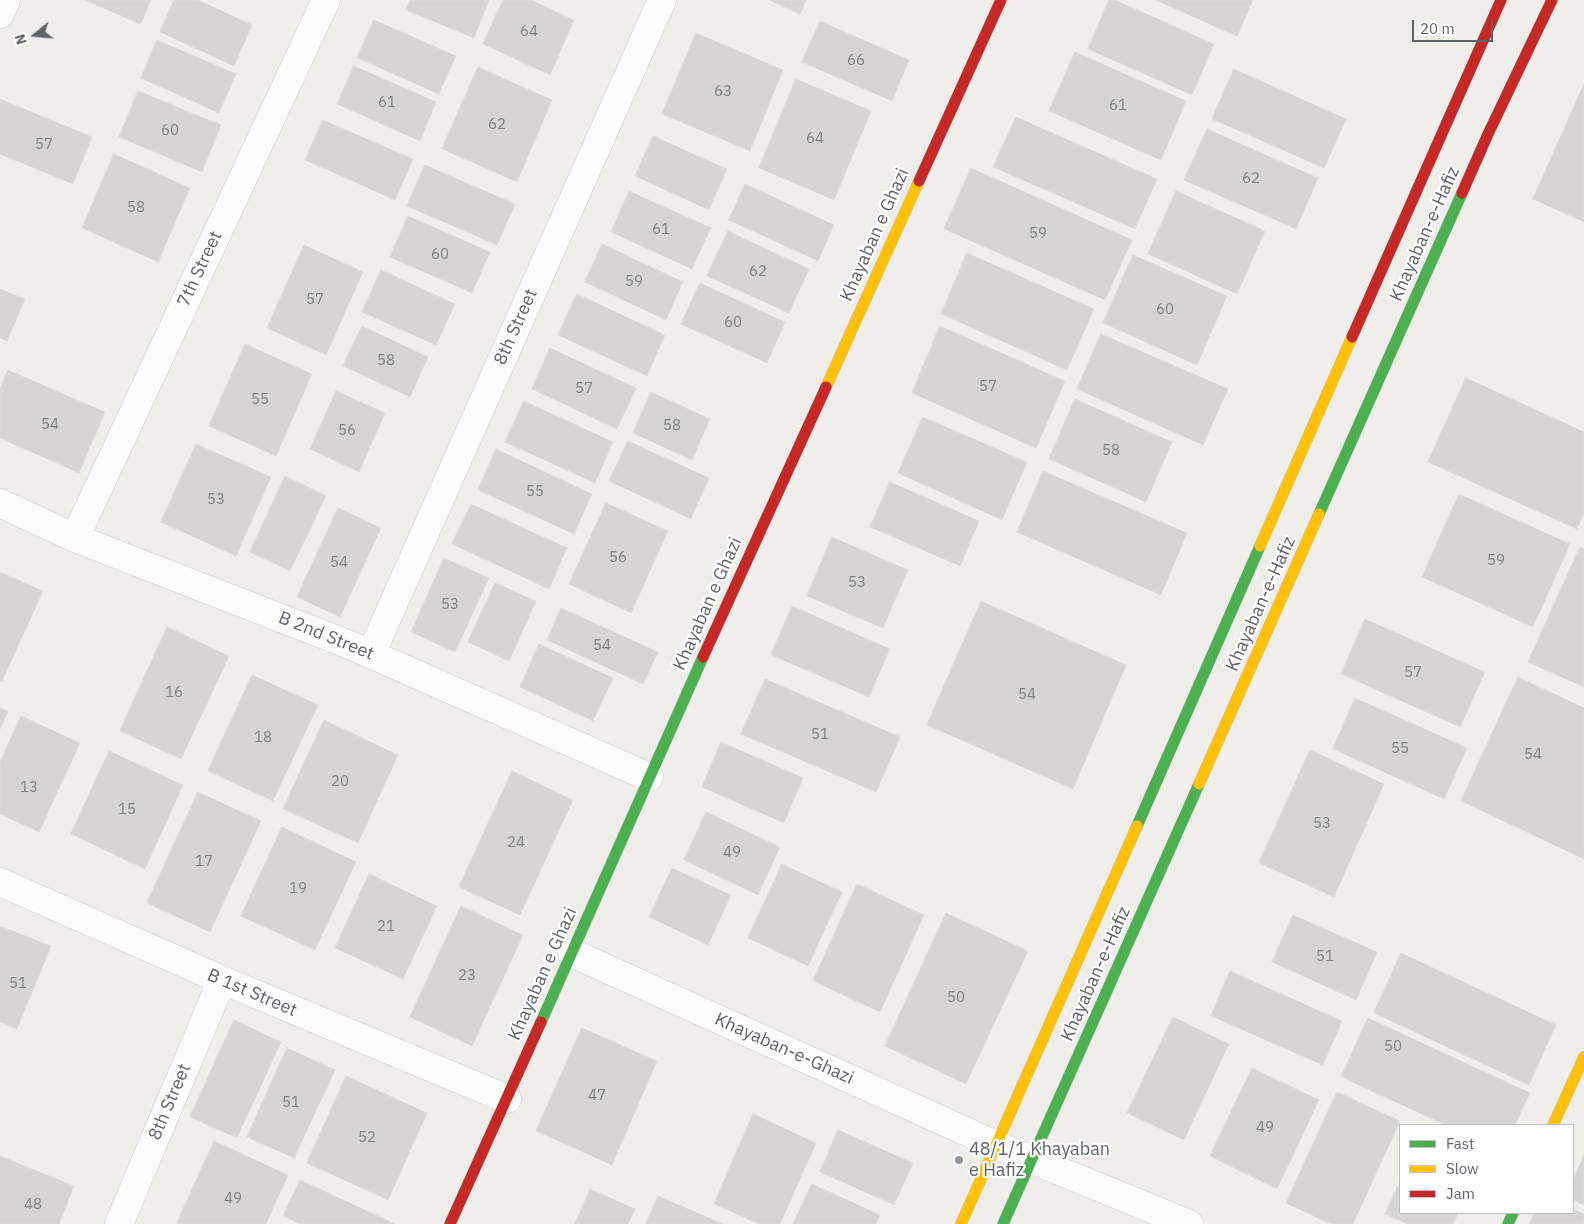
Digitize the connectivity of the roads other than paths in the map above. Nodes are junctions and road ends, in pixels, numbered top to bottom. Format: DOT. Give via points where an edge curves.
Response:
graph roads {
  1 [pos="6,0"];
  2 [pos="326,0"];
  3 [pos="662,0"];
  4 [pos="1000,0"];
  5 [pos="1501,0"];
  6 [pos="1552,0"];
  7 [pos="0,14"];
  8 [pos="0,504"];
  9 [pos="75,538"];
  10 [pos="371,654"];
  11 [pos="649,777"];
  12 [pos="0,882"];
  13 [pos="572,953"];
  14 [pos="222,980"];
  15 [pos="1584,1056"];
  16 [pos="507,1099"];
  17 [pos="1553,1124"];
  18 [pos="996,1145"];
  19 [pos="1032,1159"];
  20 [pos="119,1224"];
  21 [pos="450,1224"];
  22 [pos="961,1224"];
  23 [pos="1003,1224"];
  24 [pos="1189,1224"];
  1 -- 7 [label="street"];
  2 -- 9 [label="street, 7th Street"];
  3 -- 10 [label="street, 8th Street"];
  4 -- 11 [label="main road, Khayaban e Ghazi"];
  5 -- 18 [label="main road, Khayaban-e-Hafiz"];
  6 -- 19 [label="main road, Khayaban-e-Hafiz" via="1488,134"];
  8 -- 9 [label="street, B 2nd Street"];
  9 -- 10 [label="street, B 2nd Street"];
  10 -- 11 [label="street, B 2nd Street"];
  11 -- 13 [label="main road, Khayaban e Ghazi"];
  12 -- 14 [label="street, B 1st Street"];
  13 -- 16 [label="main road, Khayaban e Ghazi"];
  13 -- 18 [label="street, Khayaban-e-Ghazi"];
  14 -- 16 [label="street, B 1st Street"];
  14 -- 20 [label="street, 8th Street"];
  15 -- 17 [label="main road"];
  16 -- 21 [label="main road, Khayaban e Ghazi"];
  18 -- 19 [label="street, Khayaban-e-Ghazi"];
  18 -- 22 [label="main road, Khayaban-e-Hafiz"];
  19 -- 23 [label="main road, Khayaban-e-Hafiz"];
  19 -- 24 [label="street, Khayaban-e-Ghazi"];
}
